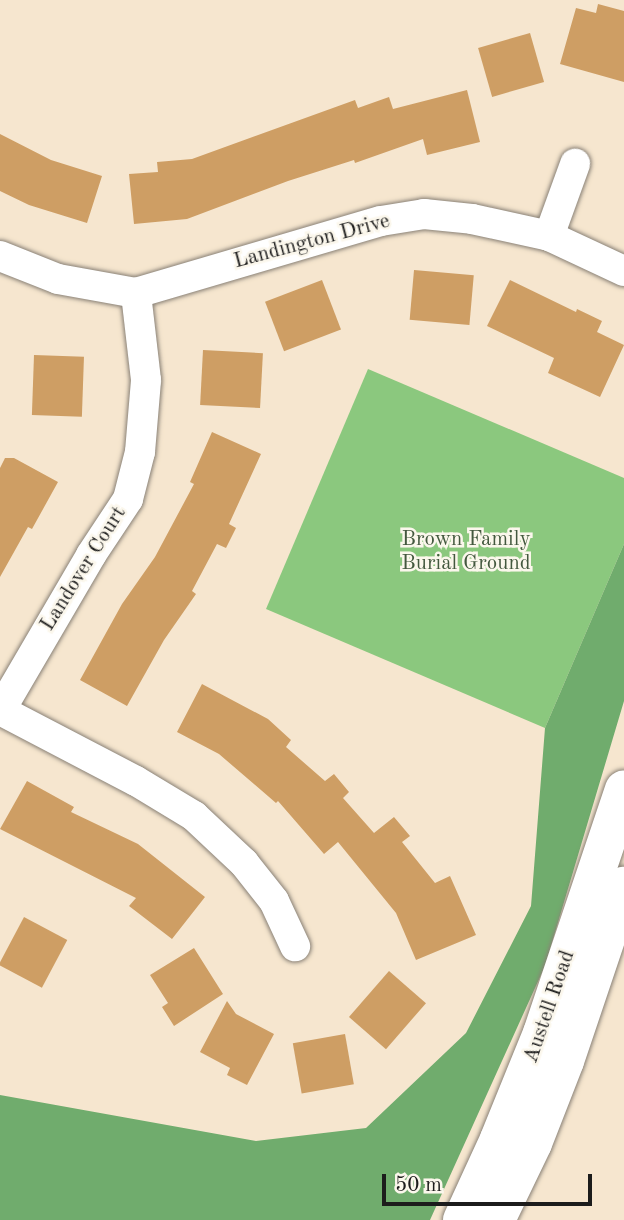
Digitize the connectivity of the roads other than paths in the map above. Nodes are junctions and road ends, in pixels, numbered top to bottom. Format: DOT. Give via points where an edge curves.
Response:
graph roads {
  1 [pos="575,164"];
  2 [pos="549,236"];
  3 [pos="0,257"];
  4 [pos="624,271"];
  5 [pos="136,293"];
  6 [pos="0,711"];
  7 [pos="624,789"];
  8 [pos="624,886"];
  9 [pos="295,946"];
  10 [pos="516,1141"];
  11 [pos="462,1220"];
  12 [pos="496,1220"];
  1 -- 2 [label="street"];
  2 -- 4 [label="street, Landington Drive"];
  2 -- 5 [label="street, Landington Drive" via="424,214 381,221"];
  3 -- 5 [label="street, Landington Drive" via="58,279"];
  5 -- 6 [label="street, Landover Court" via="146,380 140,452 128,499 90,555"];
  6 -- 9 [label="street, Landover Court" via="194,816 244,863 274,901"];
  7 -- 10 [label="main road, Austell Road" via="542,1033"];
  8 -- 10 [label="main road, Austell Road" via="565,1061"];
  10 -- 11 [label="main road, Austell Road"];
  10 -- 12 [label="main road, Austell Road"];
}
